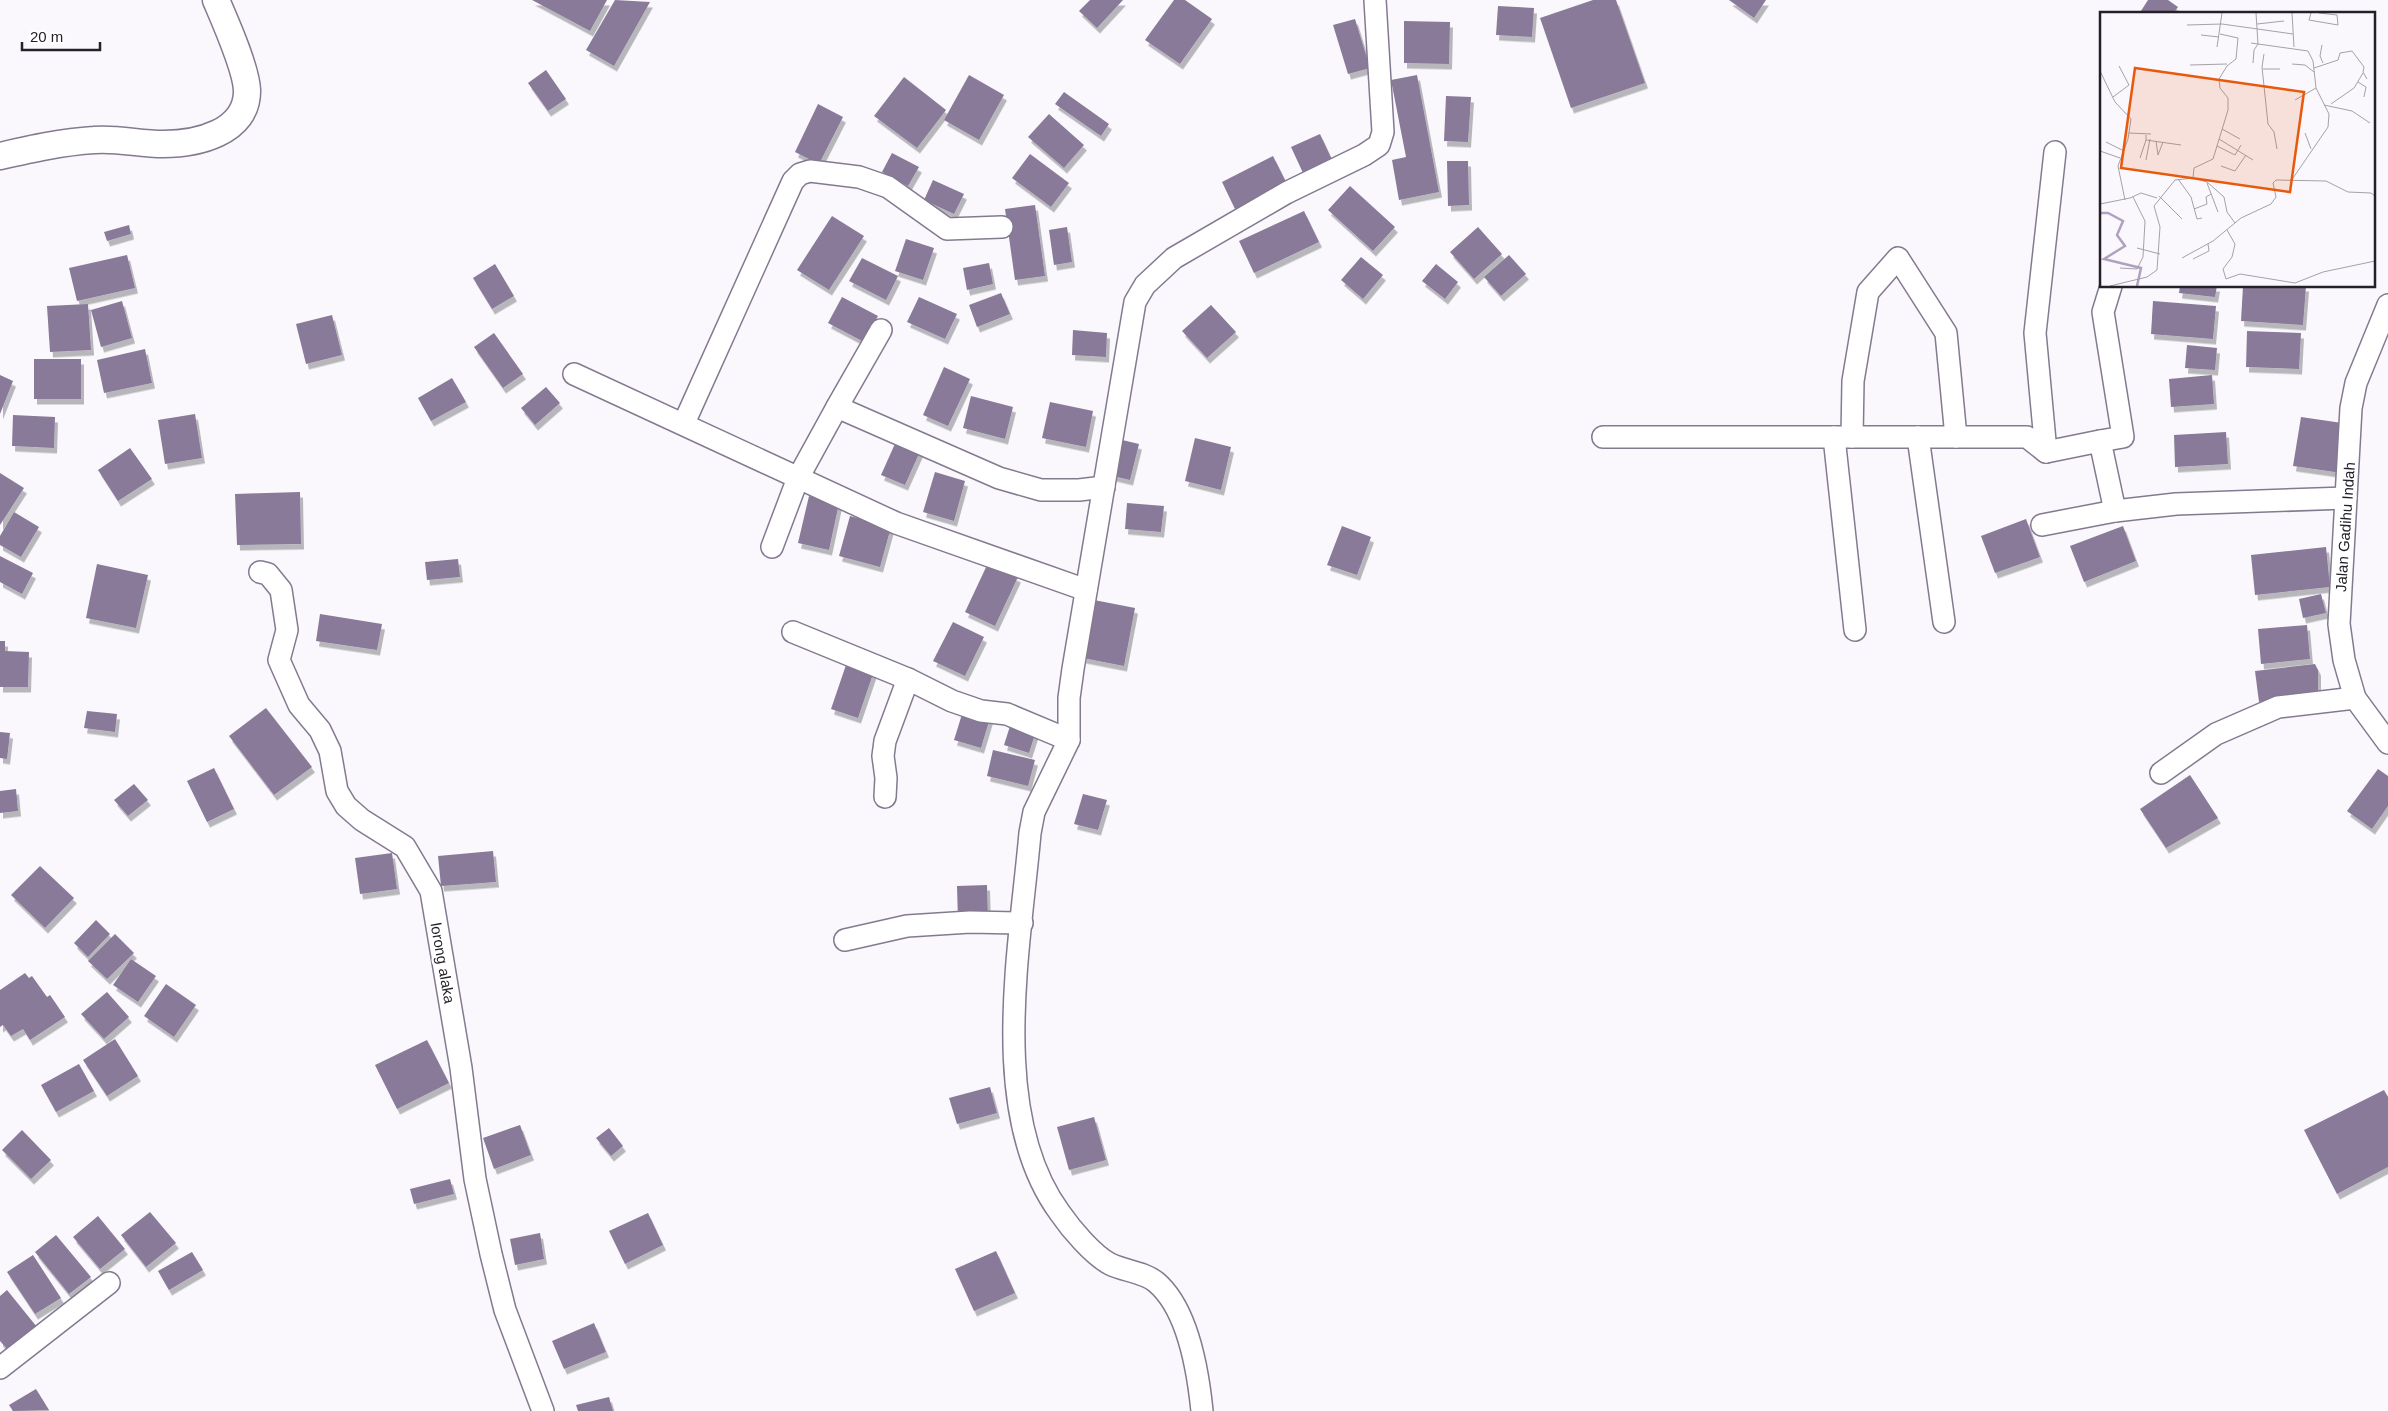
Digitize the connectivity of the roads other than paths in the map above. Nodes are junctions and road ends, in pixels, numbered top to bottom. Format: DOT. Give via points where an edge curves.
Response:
graph roads {
  1 [pos="216,0"];
  2 [pos="1375,0"];
  3 [pos="2055,152"];
  4 [pos="0,156"];
  5 [pos="1002,227"];
  6 [pos="2110,288"];
  7 [pos="2388,305"];
  8 [pos="881,330"];
  9 [pos="574,374"];
  10 [pos="837,407"];
  11 [pos="684,424"];
  12 [pos="1603,437"];
  13 [pos="1843,437"];
  14 [pos="1918,437"];
  15 [pos="1956,437"];
  16 [pos="2100,441"];
  17 [pos="2046,452"];
  18 [pos="798,478"];
  19 [pos="1104,487"];
  20 [pos="2346,498"];
  21 [pos="2114,511"];
  22 [pos="2042,525"];
  23 [pos="772,547"];
  24 [pos="260,572"];
  25 [pos="1086,590"];
  26 [pos="1944,622"];
  27 [pos="1855,630"];
  28 [pos="793,632"];
  29 [pos="908,679"];
  30 [pos="2355,698"];
  31 [pos="1069,740"];
  32 [pos="2388,742"];
  33 [pos="2161,773"];
  34 [pos="885,797"];
  35 [pos="1022,923"];
  36 [pos="845,940"];
  37 [pos="109,1283"];
  38 [pos="0,1368"];
  39 [pos="542,1411"];
  40 [pos="1202,1411"];
  1 -- 4 [label="street" via="229,29 247,90 236,120 216,135 187,143 163,144 96,140"];
  2 -- 19 [label="street" via="1383,132 1379,145 1286,193 1174,258 1145,285 1135,302"];
  3 -- 17 [label="street" via="2035,334"];
  5 -- 11 [label="street" via="947,228 882,185 818,170 800,174 793,181"];
  6 -- 16 [label="street" via="2103,312 2123,437"];
  7 -- 20 [label="street, Jalan Gadihu Indah" via="2356,383 2351,408"];
  8 -- 10 [label="street"];
  9 -- 11 [label="street"];
  10 -- 18 [label="street"];
  10 -- 19 [label="street" via="999,478 1041,490"];
  11 -- 18 [label="street"];
  12 -- 13 [label="street"];
  13 -- 14 [label="street"];
  13 -- 15 [label="street" via="1868,292 1898,258 1946,333"];
  13 -- 27 [label="street"];
  14 -- 15 [label="street"];
  14 -- 26 [label="street"];
  15 -- 17 [label="street" via="2027,437"];
  16 -- 17 [label="street"];
  16 -- 21 [label="street"];
  18 -- 23 [label="street"];
  18 -- 25 [label="street" via="896,523"];
  19 -- 25 [label="street"];
  20 -- 21 [label="street" via="2176,504"];
  20 -- 30 [label="street, Jalan Gadihu Indah" via="2339,624 2344,660"];
  21 -- 22 [label="street"];
  24 -- 39 [label="street, lorong alaka" via="268,574 282,590 287,630 279,660 299,705 320,730 330,750 337,791 346,806 362,820 405,847 431,891 461,1068 475,1179 491,1254 505,1310"];
  25 -- 31 [label="street" via="1069,698"];
  28 -- 29 [label="street"];
  29 -- 31 [label="street" via="952,701 981,711 1007,714"];
  29 -- 34 [label="street" via="884,741"];
  30 -- 32 [label="street, Jalan Gadihu Indah"];
  30 -- 33 [label="street" via="2278,707 2216,734"];
  31 -- 35 [label="street" via="1034,812"];
  35 -- 36 [label="street" via="907,926"];
  35 -- 40 [label="street" via="1014,1012 1014,1061 1018,1105 1027,1147 1059,1212 1083,1242 1109,1264 1155,1280 1173,1300 1189,1342"];
  37 -- 38 [label="street"];
}
